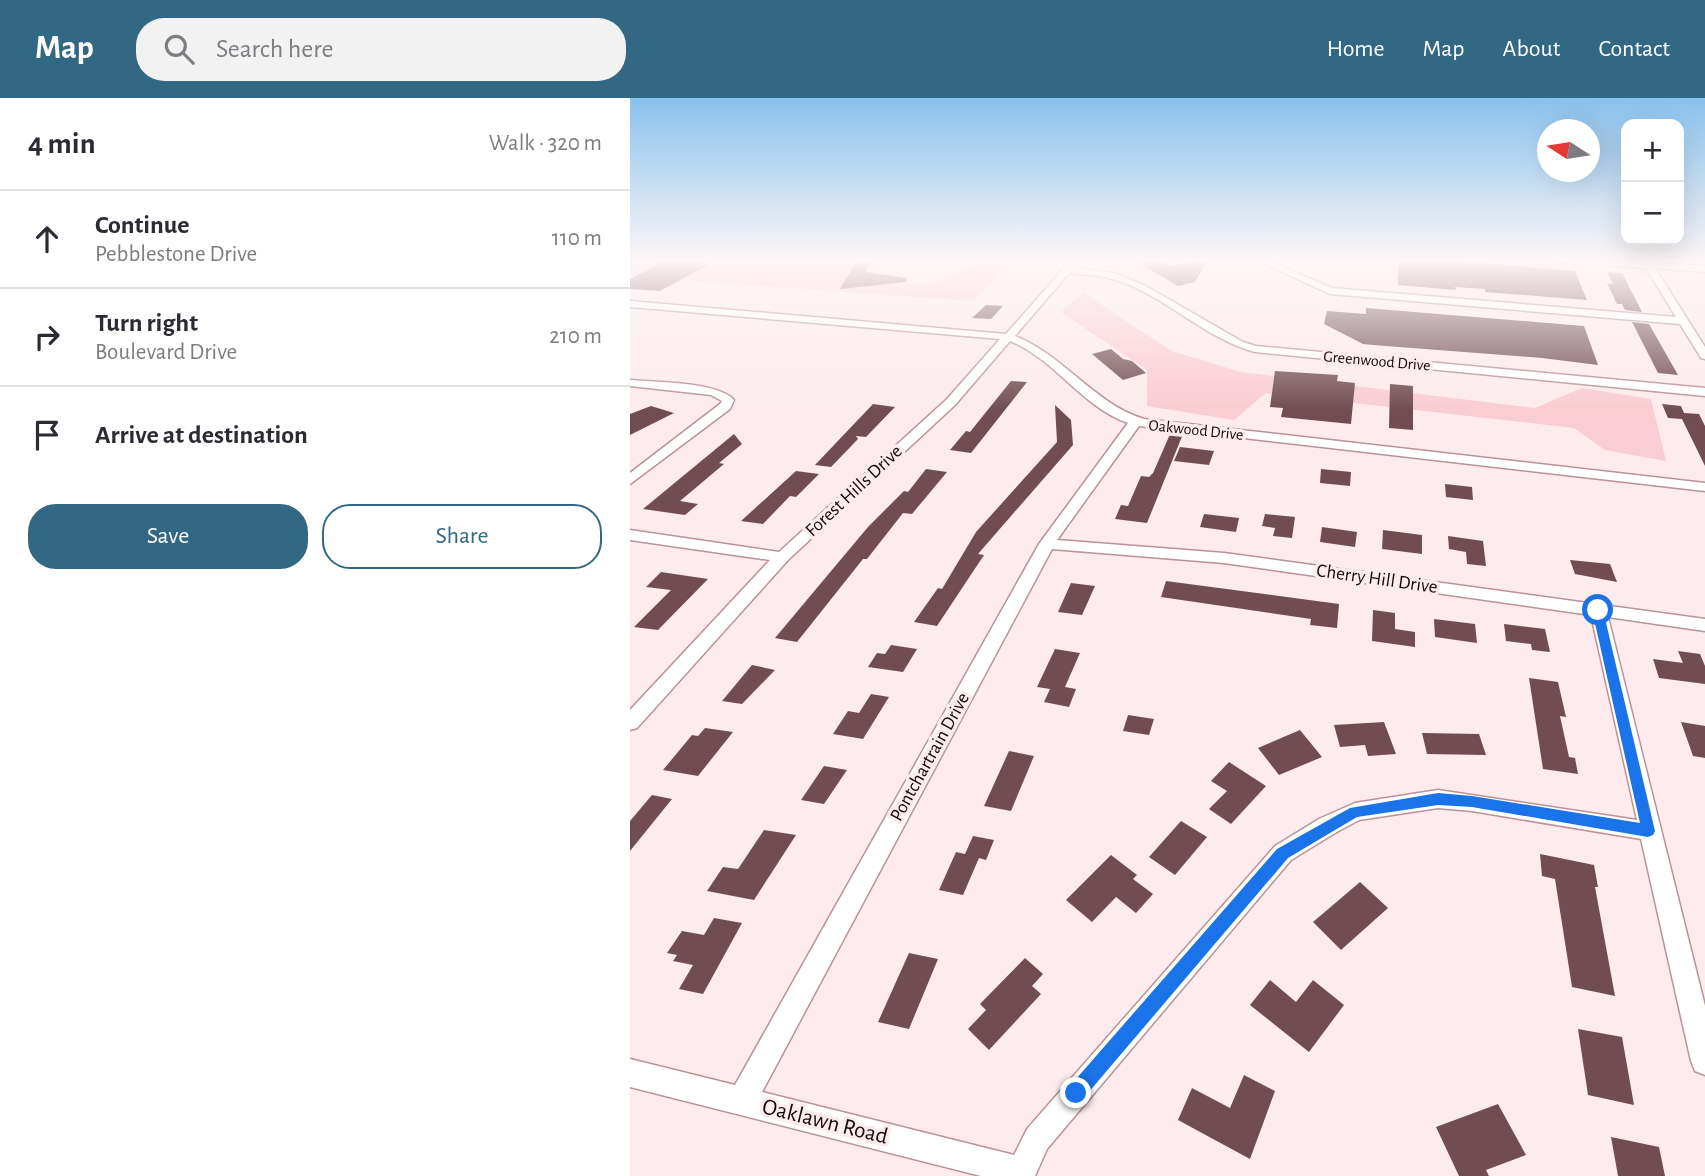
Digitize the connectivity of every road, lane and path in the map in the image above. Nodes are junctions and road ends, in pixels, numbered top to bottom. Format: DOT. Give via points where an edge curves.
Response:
graph roads {
  1 [pos="691,309"];
  2 [pos="1033,309"];
  3 [pos="1179,309"];
  4 [pos="1545,309"];
  5 [pos="1676,309"];
  6 [pos="1683,321"];
  7 [pos="1009,337"];
  8 [pos="1705,356"];
  9 [pos="630,383"];
  10 [pos="1705,392"];
  11 [pos="1135,422"];
  12 [pos="630,480"];
  13 [pos="1705,487"];
  14 [pos="630,535"];
  15 [pos="1048,544"];
  16 [pos="782,557"];
  17 [pos="1598,610"];
  18 [pos="1705,625"];
  19 [pos="630,723"];
  20 [pos="1648,831"];
  21 [pos="1705,1061"];
  22 [pos="630,1073"];
  23 [pos="741,1101"];
  24 [pos="1020,1173"];
  1 -- 7 [label="street, Oakwood Drive"];
  2 -- 7 [label="street, Forest Hills Drive"];
  3 -- 10 [label="street, Greenwood Drive" via="1255,349"];
  4 -- 6 [label="street"];
  5 -- 6 [label="street"];
  6 -- 8 [label="street"];
  7 -- 11 [label="street, Oakwood Drive" via="1029,345 1111,410"];
  7 -- 16 [label="street, Forest Hills Drive" via="951,402"];
  9 -- 12 [label="street" via="712,392 729,400"];
  11 -- 13 [label="street, Oakwood Drive"];
  11 -- 15 [label="street, Pontchartrain Drive"];
  14 -- 16 [label="street"];
  15 -- 17 [label="street, Cherry Hill Drive" via="1224,558"];
  15 -- 23 [label="street, Pontchartrain Drive"];
  16 -- 19 [label="street, Forest Hills Drive"];
  17 -- 18 [label="street, Cherry Hill Drive"];
  17 -- 20 [label="street"];
  20 -- 21 [label="street"];
  20 -- 24 [label="street" via="1438,799 1355,812 1327,826 1283,853 1037,1139"];
  22 -- 23 [label="street, Oaklawn Road"];
  23 -- 24 [label="street, Oaklawn Road"];
}
